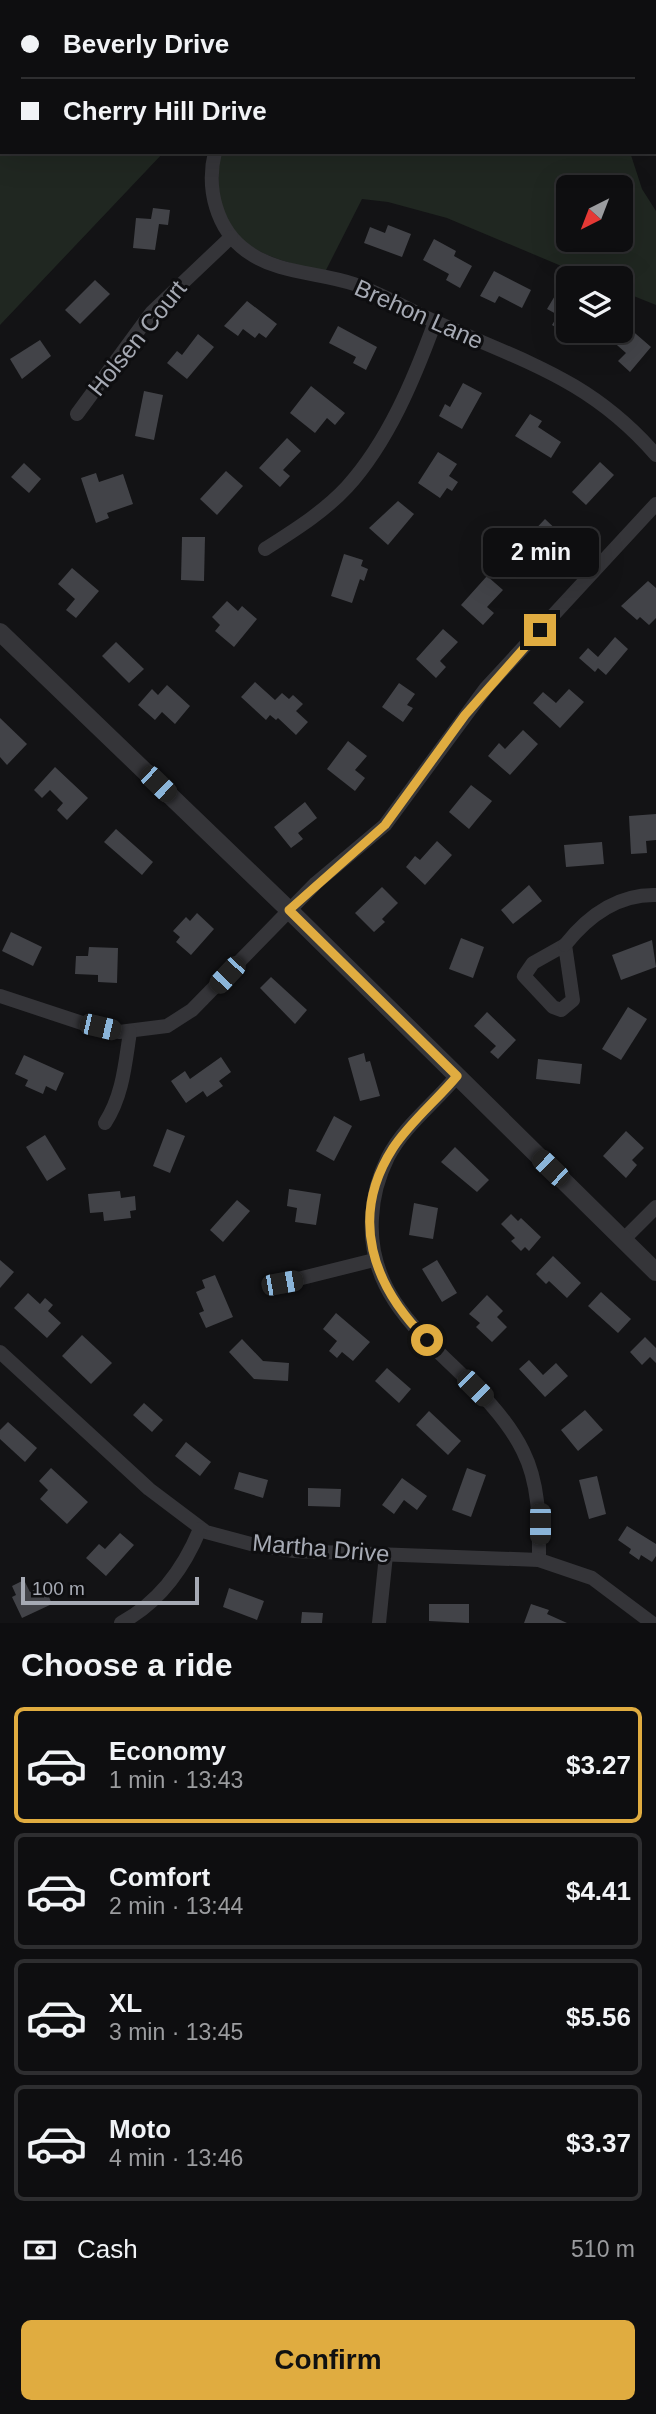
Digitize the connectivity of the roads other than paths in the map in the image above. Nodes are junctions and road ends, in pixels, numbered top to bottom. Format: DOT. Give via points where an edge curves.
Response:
graph roads {
  1 [pos="215,154"];
  2 [pos="231,236"];
  3 [pos="435,322"];
  4 [pos="77,414"];
  5 [pos="656,455"];
  6 [pos="656,504"];
  7 [pos="265,549"];
  8 [pos="0,632"];
  9 [pos="656,895"];
  10 [pos="289,910"];
  11 [pos="565,945"];
  12 [pos="0,996"];
  13 [pos="131,1032"];
  14 [pos="457,1076"];
  15 [pos="105,1123"];
  16 [pos="656,1207"];
  17 [pos="623,1240"];
  18 [pos="374,1260"];
  19 [pos="656,1272"];
  20 [pos="282,1283"];
  21 [pos="0,1352"];
  22 [pos="200,1529"];
  23 [pos="386,1555"];
  24 [pos="539,1560"];
  25 [pos="121,1623"];
  26 [pos="379,1623"];
  27 [pos="652,1623"];
  1 -- 2 [label="street, Brehon Lane" via="215,205"];
  2 -- 3 [label="street, Brehon Lane" via="269,264 353,284"];
  2 -- 4 [label="street, Holsen Court" via="152,312"];
  3 -- 5 [label="street, Brehon Lane" via="585,390 620,416"];
  3 -- 7 [label="street" via="389,426 367,462 330,503"];
  6 -- 10 [label="street" via="486,688 385,825"];
  8 -- 10 [label="street"];
  9 -- 11 [label="street" via="602,909"];
  10 -- 13 [label="street" via="192,1010 167,1026"];
  10 -- 14 [label="street"];
  11 -- 11 [label="street" via="533,963 524,976 545,1001 561,1010 573,1000 574,991"];
  12 -- 13 [label="street" via="82,1023"];
  13 -- 15 [label="street" via="122,1084"];
  14 -- 17 [label="street"];
  14 -- 18 [label="street" via="402,1136 379,1176 371,1229"];
  16 -- 17 [label="street"];
  17 -- 19 [label="street"];
  18 -- 20 [label="street"];
  18 -- 24 [label="street" via="401,1312 491,1405 518,1441 538,1501"];
  21 -- 22 [label="street, Martha Drive" via="149,1489"];
  22 -- 23 [label="street, Martha Drive" via="273,1548"];
  22 -- 25 [label="street" via="190,1553 167,1585"];
  23 -- 24 [label="street, Martha Drive"];
  23 -- 26 [label="street"];
  24 -- 27 [label="street, Martha Drive" via="592,1577"];
}
